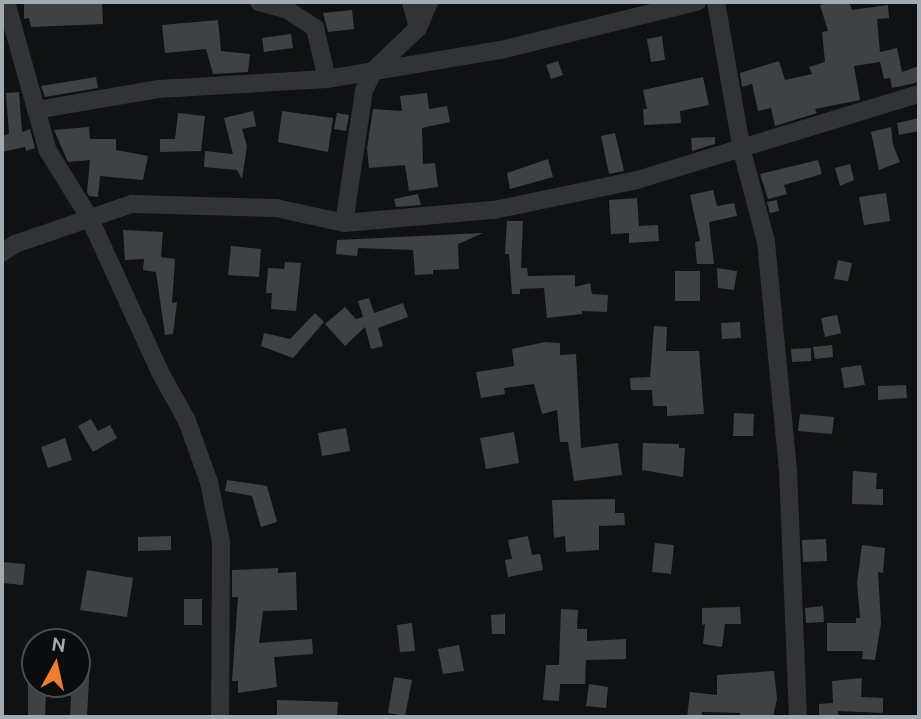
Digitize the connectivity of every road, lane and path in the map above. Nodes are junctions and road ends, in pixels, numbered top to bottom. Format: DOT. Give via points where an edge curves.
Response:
graph roads {
  1 [pos="6,2"];
  2 [pos="259,2"];
  3 [pos="411,2"];
  4 [pos="429,2"];
  5 [pos="697,2"];
  6 [pos="716,2"];
  7 [pos="418,28"];
  8 [pos="374,70"];
  9 [pos="327,79"];
  10 [pos="919,94"];
  11 [pos="36,110"];
  12 [pos="742,151"];
  13 [pos="89,217"];
  14 [pos="344,223"];
  15 [pos="2,253"];
  16 [pos="220,717"];
  17 [pos="798,717"];
  1 -- 11 [label="street"];
  2 -- 9 [label="street" via="286,9 315,28"];
  3 -- 7 [label="street"];
  4 -- 7 [label="street"];
  5 -- 8 [label="street" via="501,50"];
  6 -- 12 [label="street"];
  7 -- 8 [label="street"];
  8 -- 9 [label="street"];
  8 -- 14 [label="street" via="364,90"];
  9 -- 11 [label="street" via="159,89"];
  10 -- 12 [label="street"];
  11 -- 13 [label="street" via="48,151"];
  12 -- 14 [label="street" via="638,180 494,210"];
  12 -- 17 [label="street" via="766,242 772,294 788,468"];
  13 -- 14 [label="street" via="132,204 276,208"];
  13 -- 15 [label="street"];
  13 -- 16 [label="street" via="187,421 209,482 221,541"];
}
